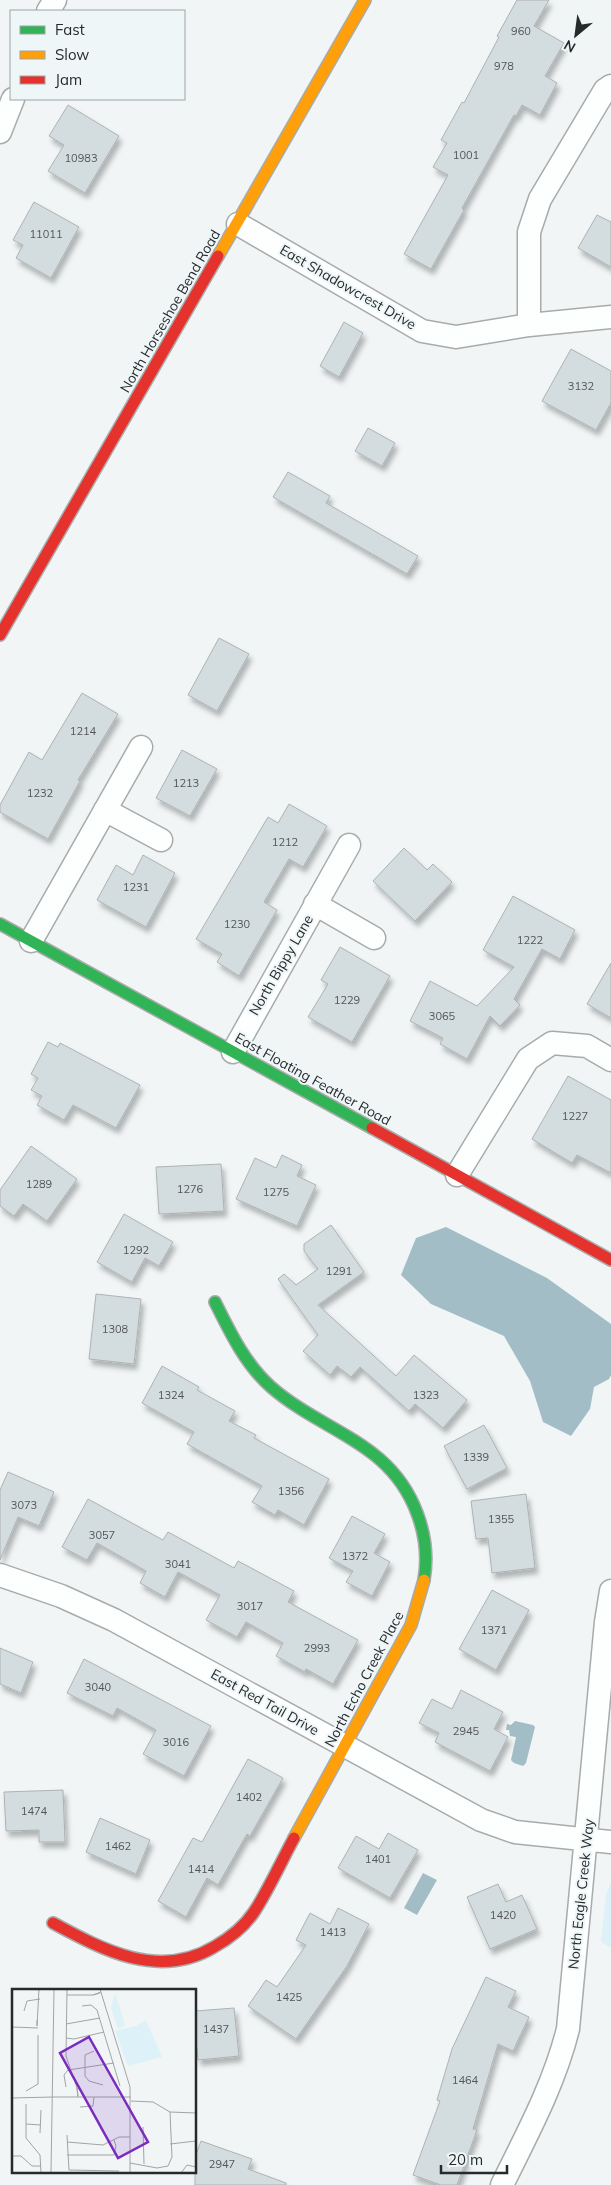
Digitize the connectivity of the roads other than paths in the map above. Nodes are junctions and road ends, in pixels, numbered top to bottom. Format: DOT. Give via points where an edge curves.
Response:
graph roads {
  1 [pos="365,0"];
  2 [pos="611,86"];
  3 [pos="13,100"];
  4 [pos="0,132"];
  5 [pos="238,224"];
  6 [pos="611,317"];
  7 [pos="530,325"];
  8 [pos="0,635"];
  9 [pos="140,747"];
  10 [pos="105,810"];
  11 [pos="161,840"];
  12 [pos="349,845"];
  13 [pos="315,904"];
  14 [pos="0,924"];
  15 [pos="374,938"];
  16 [pos="31,941"];
  17 [pos="233,1052"];
  18 [pos="611,1060"];
  19 [pos="457,1176"];
  20 [pos="611,1260"];
  21 [pos="215,1302"];
  22 [pos="0,1575"];
  23 [pos="611,1591"];
  24 [pos="346,1746"];
  25 [pos="586,1839"];
  26 [pos="611,1842"];
  27 [pos="52,1923"];
  28 [pos="502,2185"];
  1 -- 5 [label="street, North Horseshoe Bend Road"];
  2 -- 7 [label="street" via="605,90 540,200 529,232"];
  3 -- 4 [label="street"];
  5 -- 7 [label="street, East Shadowcrest Drive" via="422,330 456,337"];
  5 -- 8 [label="street, North Horseshoe Bend Road"];
  6 -- 7 [label="street, East Shadowcrest Drive"];
  9 -- 10 [label="street"];
  10 -- 11 [label="street"];
  10 -- 16 [label="street"];
  12 -- 13 [label="street, North Bippy Lane"];
  13 -- 15 [label="street, North Bippy Lane"];
  13 -- 17 [label="street, North Bippy Lane"];
  14 -- 16 [label="street, East Floating Feather Road"];
  16 -- 17 [label="street, East Floating Feather Road"];
  17 -- 19 [label="street, East Floating Feather Road"];
  18 -- 19 [label="street" via="588,1046 552,1043 528,1059"];
  19 -- 20 [label="street, East Floating Feather Road"];
  21 -- 24 [label="street, North Echo Creek Place" via="235,1345 269,1385 288,1401 376,1454 398,1476 413,1502 423,1531 426,1566 421,1599 412,1625"];
  22 -- 24 [label="street, East Red Tail Drive" via="61,1596 114,1620"];
  23 -- 25 [label="street, North Eagle Creek Way"];
  24 -- 25 [label="street, East Red Tail Drive" via="481,1820 515,1832"];
  24 -- 27 [label="street, North Echo Creek Place" via="253,1913 230,1938 200,1955 167,1963 134,1961 100,1949"];
  25 -- 26 [label="street, East Red Tail Drive"];
  25 -- 28 [label="street, North Eagle Creek Way" via="568,2029 547,2092"];
}
